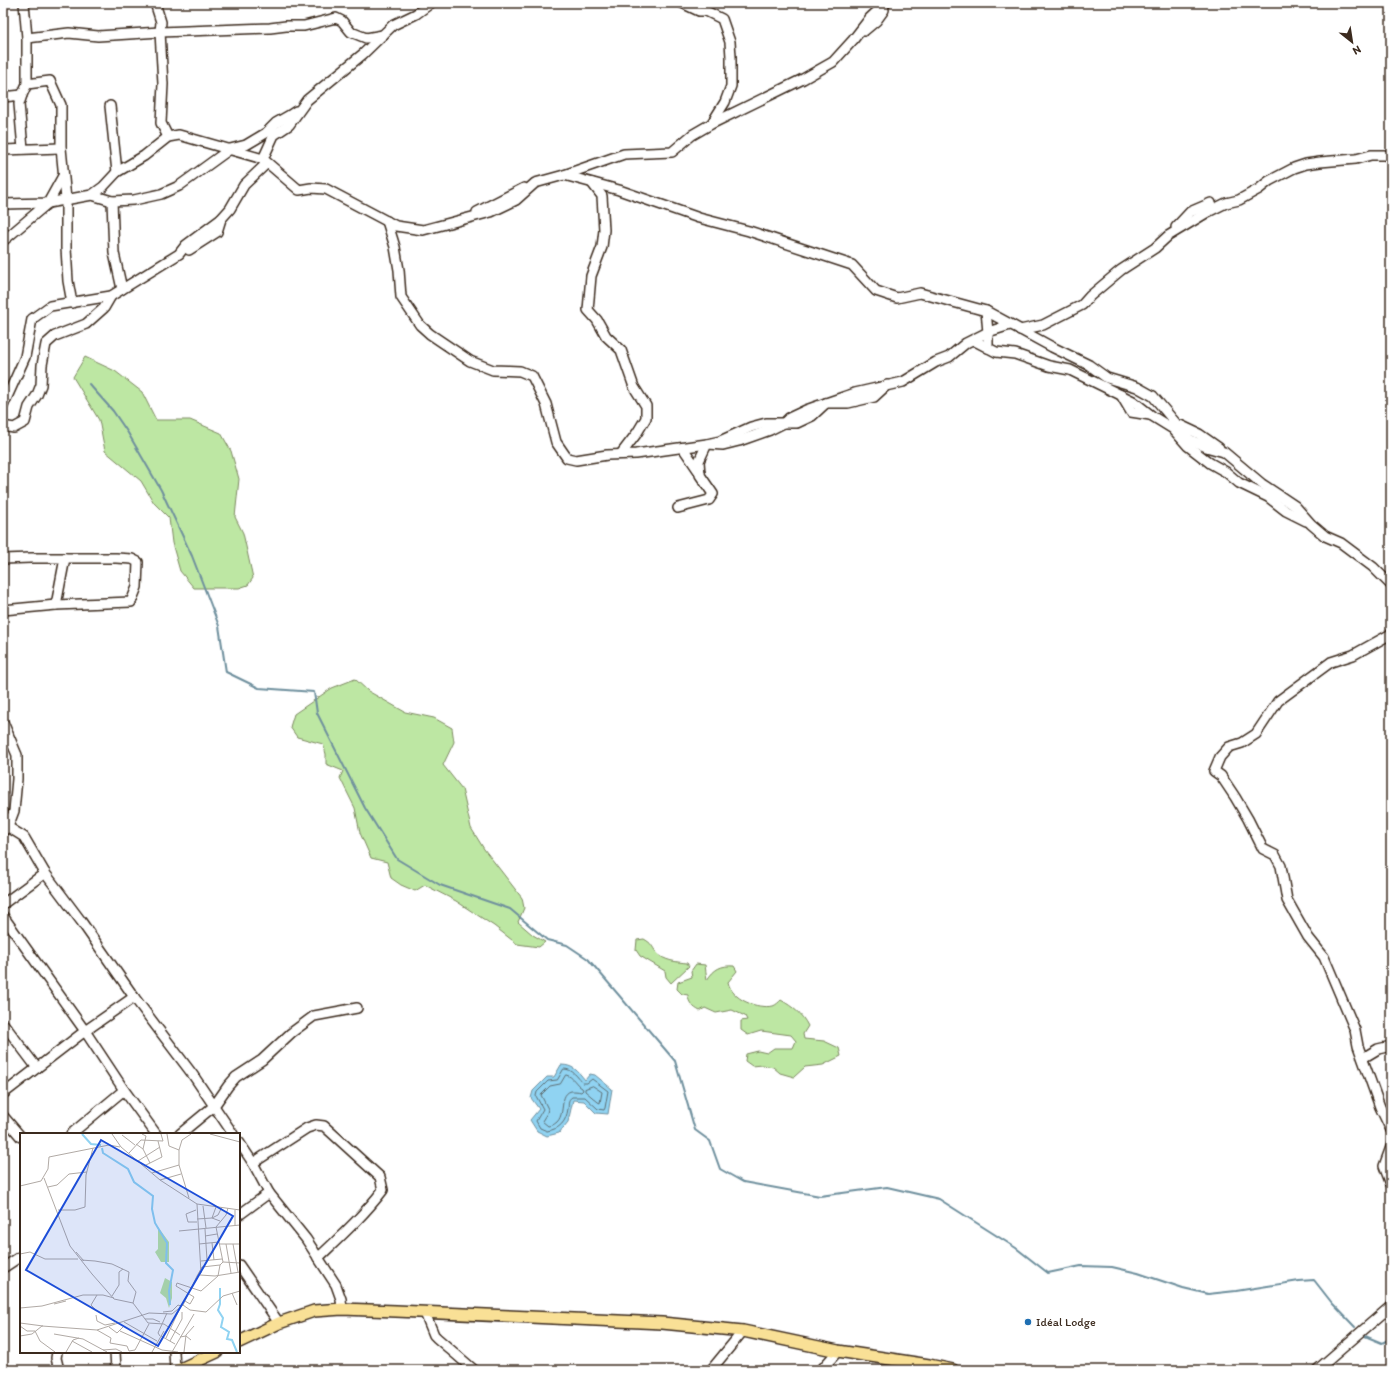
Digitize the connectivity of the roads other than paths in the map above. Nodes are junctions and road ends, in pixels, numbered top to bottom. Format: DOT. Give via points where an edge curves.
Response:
graph roads {
  1 [pos="24,3"];
  2 [pos="155,3"];
  3 [pos="431,3"];
  4 [pos="682,3"];
  5 [pos="886,3"];
  6 [pos="889,3"];
  7 [pos="160,32"];
  8 [pos="382,35"];
  9 [pos="28,38"];
  10 [pos="853,40"];
  11 [pos="27,84"];
  12 [pos="22,94"];
  13 [pos="3,97"];
  14 [pos="307,100"];
  15 [pos="110,106"];
  16 [pos="711,124"];
  17 [pos="168,137"];
  18 [pos="61,148"];
  19 [pos="23,149"];
  20 [pos="230,149"];
  21 [pos="3,150"];
  22 [pos="1389,155"];
  23 [pos="263,159"];
  24 [pos="117,172"];
  25 [pos="564,175"];
  26 [pos="63,176"];
  27 [pos="592,183"];
  28 [pos="92,195"];
  29 [pos="66,199"];
  30 [pos="112,201"];
  31 [pos="48,203"];
  32 [pos="3,204"];
  33 [pos="386,221"];
  34 [pos="3,241"];
  35 [pos="122,289"];
  36 [pos="111,296"];
  37 [pos="72,302"];
  38 [pos="986,311"];
  39 [pos="1010,325"];
  40 [pos="1020,330"];
  41 [pos="988,332"];
  42 [pos="973,340"];
  43 [pos="988,348"];
  44 [pos="7,386"];
  45 [pos="3,406"];
  46 [pos="3,426"];
  47 [pos="707,444"];
  48 [pos="683,448"];
  49 [pos="621,454"];
  50 [pos="700,475"];
  51 [pos="678,508"];
  52 [pos="1311,524"];
  53 [pos="65,558"];
  54 [pos="3,559"];
  55 [pos="1391,585"];
  56 [pos="56,605"];
  57 [pos="3,610"];
  58 [pos="1391,634"];
  59 [pos="3,722"];
  60 [pos="8,734"];
  61 [pos="3,747"];
  62 [pos="3,814"];
  63 [pos="6,829"];
  64 [pos="45,873"];
  65 [pos="3,904"];
  66 [pos="3,916"];
  67 [pos="134,997"];
  68 [pos="357,1008"];
  69 [pos="3,1023"];
  70 [pos="85,1031"];
  71 [pos="1391,1046"];
  72 [pos="1362,1058"];
  73 [pos="37,1068"];
  74 [pos="124,1090"];
  75 [pos="3,1094"];
  76 [pos="214,1106"];
  77 [pos="3,1116"];
  78 [pos="1391,1130"];
  79 [pos="72,1133"];
  80 [pos="155,1133"];
  81 [pos="181,1133"];
  82 [pos="232,1133"];
  83 [pos="20,1136"];
  84 [pos="240,1143"];
  85 [pos="1391,1147"];
  86 [pos="254,1163"];
  87 [pos="1391,1184"];
  88 [pos="269,1193"];
  89 [pos="240,1214"];
  90 [pos="20,1257"];
  91 [pos="318,1258"];
  92 [pos="240,1266"];
  93 [pos="3,1268"];
  94 [pos="1391,1306"];
  95 [pos="342,1309"];
  96 [pos="425,1313"];
  97 [pos="279,1322"];
  98 [pos="743,1331"];
  99 [pos="240,1342"];
  100 [pos="838,1351"];
  101 [pos="57,1353"];
  102 [pos="115,1353"];
  103 [pos="174,1353"];
  104 [pos="215,1353"];
  105 [pos="927,1367"];
  106 [pos="59,1370"];
  107 [pos="116,1370"];
  108 [pos="175,1370"];
  109 [pos="178,1370"];
  110 [pos="474,1370"];
  111 [pos="711,1370"];
  112 [pos="821,1370"];
  113 [pos="952,1370"];
  114 [pos="1317,1370"];
  1 -- 9 [label="street"];
  2 -- 7 [label="street" via="161,22"];
  3 -- 8 [label="street" via="416,14 393,25"];
  4 -- 16 [label="street" via="722,19 730,42 731,86 725,102"];
  5 -- 10 [label="street"];
  6 -- 10 [label="street" via="876,21"];
  7 -- 8 [label="street" via="304,26 336,18 351,32 366,38"];
  7 -- 9 [label="street" via="98,36 69,33"];
  7 -- 17 [label="street" via="163,84 161,123"];
  8 -- 14 [label="street"];
  9 -- 11 [label="street"];
  10 -- 16 [label="street" via="833,62"];
  11 -- 12 [label="street"];
  11 -- 18 [label="street" via="50,81 61,105"];
  12 -- 13 [label="street"];
  12 -- 19 [label="street" via="19,104"];
  14 -- 20 [label="street" via="266,133 246,145"];
  14 -- 23 [label="street" via="289,125 274,135"];
  15 -- 24 [label="street"];
  16 -- 25 [label="street" via="692,135 672,152 624,154"];
  17 -- 20 [label="street" via="179,135"];
  17 -- 24 [label="street" via="144,156"];
  18 -- 19 [label="street"];
  18 -- 26 [label="street"];
  19 -- 21 [label="street"];
  20 -- 23 [label="street"];
  20 -- 30 [label="street" via="179,186 161,194 134,200"];
  22 -- 40 [label="street" via="1329,161 1190,212 1155,248 1121,270 1082,305 1058,319"];
  23 -- 33 [label="street" via="299,190 326,189"];
  23 -- 35 [label="street" via="265,165 244,185 221,219 186,245 179,254"];
  24 -- 28 [label="street"];
  25 -- 27 [label="street"];
  25 -- 33 [label="street" via="535,183 516,200 491,212 450,224 423,230 396,226"];
  26 -- 29 [label="street"];
  26 -- 31 [label="street"];
  27 -- 38 [label="street" via="852,265 876,290 897,298 920,293"];
  27 -- 49 [label="street" via="602,196 604,230 602,247 591,276 588,310 606,336 621,350 634,387 646,406 646,418"];
  28 -- 29 [label="street"];
  28 -- 30 [label="street"];
  29 -- 31 [label="street"];
  29 -- 37 [label="street" via="66,248"];
  30 -- 35 [label="street" via="114,253"];
  31 -- 32 [label="street"];
  31 -- 34 [label="street"];
  33 -- 49 [label="street" via="398,262 401,297 420,325 470,361 493,370 520,371 532,376 546,404 556,442 567,458 576,460"];
  35 -- 36 [label="street"];
  36 -- 37 [label="street"];
  36 -- 46 [label="street" via="104,308 86,324 55,336 46,344 41,385 38,395 29,407 25,422 14,428"];
  37 -- 44 [label="street" via="50,306 32,319 25,358"];
  38 -- 39 [label="street"];
  38 -- 41 [label="street"];
  39 -- 40 [label="street"];
  39 -- 41 [label="street"];
  40 -- 52 [label="street" via="1089,365 1107,378 1137,387 1153,396 1189,439 1224,452 1262,484 1295,506"];
  41 -- 42 [label="street"];
  41 -- 43 [label="street"];
  42 -- 43 [label="street"];
  42 -- 47 [label="street" via="949,357 903,382 855,393 826,404 812,416 797,423 766,423"];
  43 -- 52 [label="street" via="1070,370 1121,395 1131,412 1152,416 1173,429 1188,446 1239,483 1268,496 1286,511"];
  44 -- 45 [label="street"];
  47 -- 48 [label="street"];
  47 -- 50 [label="street" via="699,462"];
  48 -- 49 [label="street"];
  48 -- 50 [label="street"];
  50 -- 51 [label="street" via="713,494 709,500"];
  52 -- 55 [label="street" via="1325,536 1351,550"];
  53 -- 54 [label="street"];
  53 -- 56 [label="street"];
  53 -- 56 [label="street" via="132,559 138,562 137,587 132,602"];
  56 -- 57 [label="street"];
  58 -- 72 [label="street" via="1353,655 1331,662 1278,701 1256,734 1242,743 1229,747 1220,757 1214,771 1221,776 1238,802 1263,849 1275,855 1281,866 1287,900 1308,937 1324,957 1355,1030"];
  59 -- 60 [label="street"];
  60 -- 61 [label="street"];
  60 -- 63 [label="street" via="17,755 14,811"];
  62 -- 63 [label="street"];
  63 -- 64 [label="street" via="24,837"];
  64 -- 65 [label="street"];
  64 -- 67 [label="street"];
  66 -- 70 [label="street"];
  67 -- 70 [label="street"];
  67 -- 76 [label="street"];
  68 -- 76 [label="street" via="314,1016 262,1060 236,1078"];
  69 -- 73 [label="street"];
  70 -- 73 [label="street"];
  70 -- 74 [label="street"];
  71 -- 72 [label="street" via="1378,1049"];
  72 -- 78 [label="street"];
  73 -- 75 [label="street"];
  74 -- 79 [label="street"];
  74 -- 80 [label="street"];
  76 -- 81 [label="street"];
  76 -- 82 [label="street"];
  77 -- 83 [label="street"];
  84 -- 86 [label="street"];
  85 -- 87 [label="street" via="1384,1166"];
  86 -- 88 [label="street"];
  86 -- 91 [label="street" via="306,1128 316,1125 324,1126 380,1177 383,1190 374,1202"];
  88 -- 89 [label="street"];
  88 -- 91 [label="street"];
  90 -- 93 [label="street"];
  91 -- 95 [label="street" via="336,1285"];
  92 -- 97 [label="street"];
  94 -- 114 [label="street"];
  95 -- 96 [label="main road"];
  95 -- 97 [label="main road" via="314,1311"];
  96 -- 98 [label="main road" via="662,1323"];
  96 -- 110 [label="street" via="434,1335"];
  97 -- 99 [label="main road"];
  98 -- 100 [label="main road"];
  98 -- 111 [label="street"];
  100 -- 105 [label="main road"];
  100 -- 112 [label="street"];
  101 -- 106 [label="street"];
  102 -- 107 [label="street"];
  103 -- 108 [label="street"];
  104 -- 109 [label="main road"];
  105 -- 113 [label="main road"];
}
